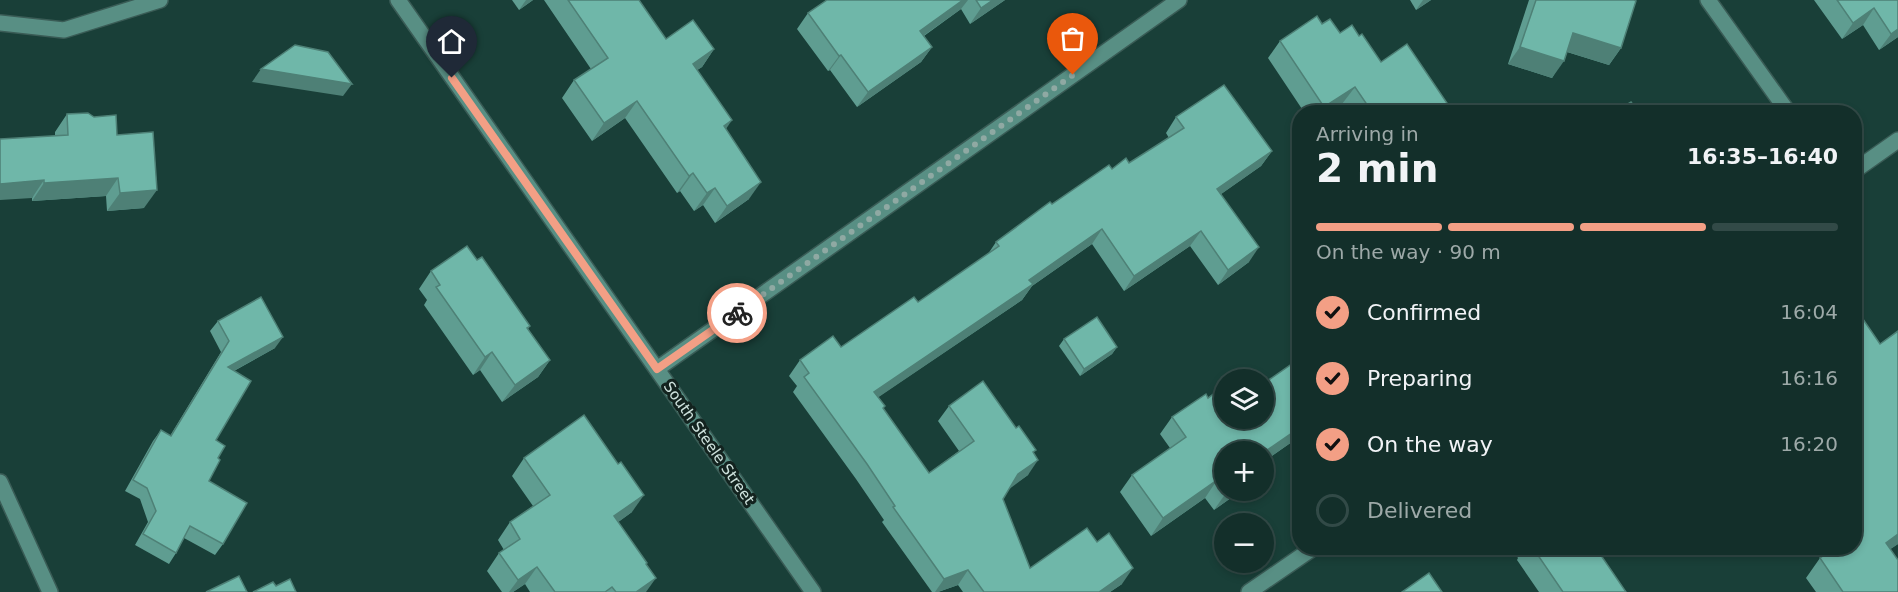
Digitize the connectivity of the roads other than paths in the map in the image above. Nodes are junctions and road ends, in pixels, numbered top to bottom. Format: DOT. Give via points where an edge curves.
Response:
graph roads {
  1 [pos="160,0"];
  2 [pos="398,0"];
  3 [pos="1179,0"];
  4 [pos="1708,0"];
  5 [pos="0,23"];
  6 [pos="1783,105"];
  7 [pos="1898,140"];
  8 [pos="1862,165"];
  9 [pos="657,369"];
  10 [pos="0,482"];
  11 [pos="1303,555"];
  12 [pos="50,592"];
  13 [pos="813,592"];
  14 [pos="1249,592"];
  1 -- 5 [label="street" via="64,30"];
  2 -- 9 [label="street, South Steele Street"];
  3 -- 9 [label="street"];
  4 -- 6 [label="street"];
  7 -- 8 [label="street"];
  9 -- 13 [label="street, South Steele Street"];
  10 -- 12 [label="street"];
  11 -- 14 [label="street"];
}
